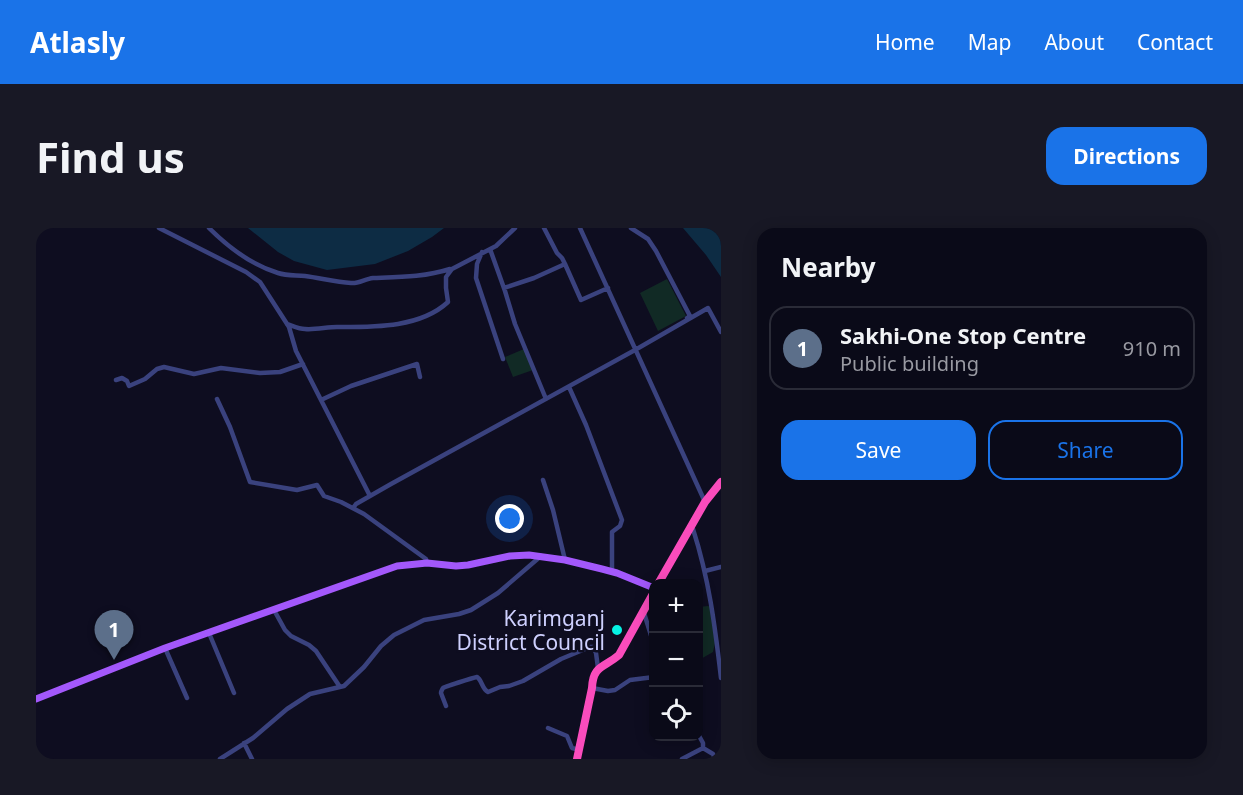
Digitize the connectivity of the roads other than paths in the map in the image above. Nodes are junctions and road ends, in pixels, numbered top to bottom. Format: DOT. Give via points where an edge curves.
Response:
graph roads {
  1 [pos="159,228"];
  2 [pos="209,228"];
  3 [pos="515,228"];
  4 [pos="544,228"];
  5 [pos="580,228"];
  6 [pos="631,228"];
  7 [pos="490,249"];
  8 [pos="482,252"];
  9 [pos="565,264"];
  10 [pos="452,268"];
  11 [pos="504,288"];
  12 [pos="608,288"];
  13 [pos="287,324"];
  14 [pos="721,332"];
  15 [pos="635,350"];
  16 [pos="503,359"];
  17 [pos="303,364"];
  18 [pos="420,377"];
  19 [pos="116,380"];
  20 [pos="569,387"];
  21 [pos="217,399"];
  22 [pos="546,399"];
  23 [pos="321,400"];
  24 [pos="543,480"];
  25 [pos="721,482"];
  26 [pos="370,496"];
  27 [pos="705,502"];
  28 [pos="353,508"];
  29 [pos="691,528"];
  30 [pos="541,556"];
  31 [pos="565,560"];
  32 [pos="428,563"];
  33 [pos="721,567"];
  34 [pos="705,570"];
  35 [pos="612,572"];
  36 [pos="661,579"];
  37 [pos="649,588"];
  38 [pos="649,600"];
  39 [pos="274,610"];
  40 [pos="643,611"];
  41 [pos="209,633"];
  42 [pos="650,633"];
  43 [pos="165,648"];
  44 [pos="598,668"];
  45 [pos="649,677"];
  46 [pos="721,678"];
  47 [pos="340,687"];
  48 [pos="592,688"];
  49 [pos="234,693"];
  50 [pos="188,698"];
  51 [pos="36,699"];
  52 [pos="446,706"];
  53 [pos="548,728"];
  54 [pos="703,741"];
  55 [pos="243,743"];
  56 [pos="703,748"];
  57 [pos="579,754"];
  58 [pos="220,759"];
  59 [pos="252,759"];
  60 [pos="682,759"];
  61 [pos="715,759"];
  1 -- 13 [label="street" via="260,282"];
  2 -- 10 [label="street" via="228,246 281,274 353,284 366,279 434,274"];
  3 -- 7 [label="street"];
  4 -- 9 [label="street"];
  5 -- 12 [label="street"];
  6 -- 15 [label="street" via="648,239 690,316"];
  7 -- 8 [label="street"];
  7 -- 11 [label="street"];
  8 -- 10 [label="street"];
  8 -- 16 [label="street" via="476,278"];
  9 -- 11 [label="street"];
  9 -- 12 [label="street" via="581,300"];
  10 -- 13 [label="street" via="446,277 448,302 439,310 409,322 304,330"];
  11 -- 22 [label="street"];
  12 -- 15 [label="street"];
  13 -- 17 [label="street"];
  14 -- 15 [label="street" via="708,308"];
  15 -- 20 [label="street"];
  15 -- 27 [label="street"];
  17 -- 19 [label="street" via="280,372 261,373 221,368 194,374 164,367 129,386 122,378"];
  17 -- 23 [label="street"];
  18 -- 23 [label="street" via="417,364"];
  20 -- 22 [label="street"];
  20 -- 35 [label="street" via="622,520 612,532"];
  21 -- 28 [label="street" via="250,482 297,490 317,485 324,496"];
  22 -- 26 [label="street"];
  23 -- 26 [label="street"];
  24 -- 31 [label="street"];
  25 -- 27 [label="highway"];
  26 -- 28 [label="street"];
  27 -- 29 [label="highway"];
  28 -- 32 [label="street"];
  29 -- 34 [label="street"];
  29 -- 36 [label="highway"];
  30 -- 31 [label="main road"];
  30 -- 32 [label="main road" via="510,556 456,566"];
  30 -- 47 [label="street" via="498,593 471,610 424,620 394,635"];
  31 -- 35 [label="main road"];
  32 -- 39 [label="main road" via="397,566"];
  33 -- 34 [label="street"];
  34 -- 46 [label="street"];
  35 -- 37 [label="main road"];
  38 -- 40 [label="highway"];
  39 -- 41 [label="main road"];
  39 -- 47 [label="street" via="291,636 316,651"];
  40 -- 42 [label="street"];
  40 -- 44 [label="highway" via="619,655"];
  41 -- 43 [label="main road"];
  41 -- 49 [label="street"];
  43 -- 50 [label="street"];
  43 -- 51 [label="main road"];
  44 -- 48 [label="highway"];
  44 -- 52 [label="street" via="596,653 590,647 561,658 523,681 488,692 477,677 443,687"];
  45 -- 48 [label="street" via="630,680 615,690"];
  47 -- 55 [label="street" via="310,694"];
  48 -- 57 [label="highway"];
  53 -- 57 [label="street" via="567,736"];
  54 -- 56 [label="street"];
  55 -- 58 [label="street"];
  55 -- 59 [label="street"];
  56 -- 60 [label="street"];
  56 -- 61 [label="street"];
}
